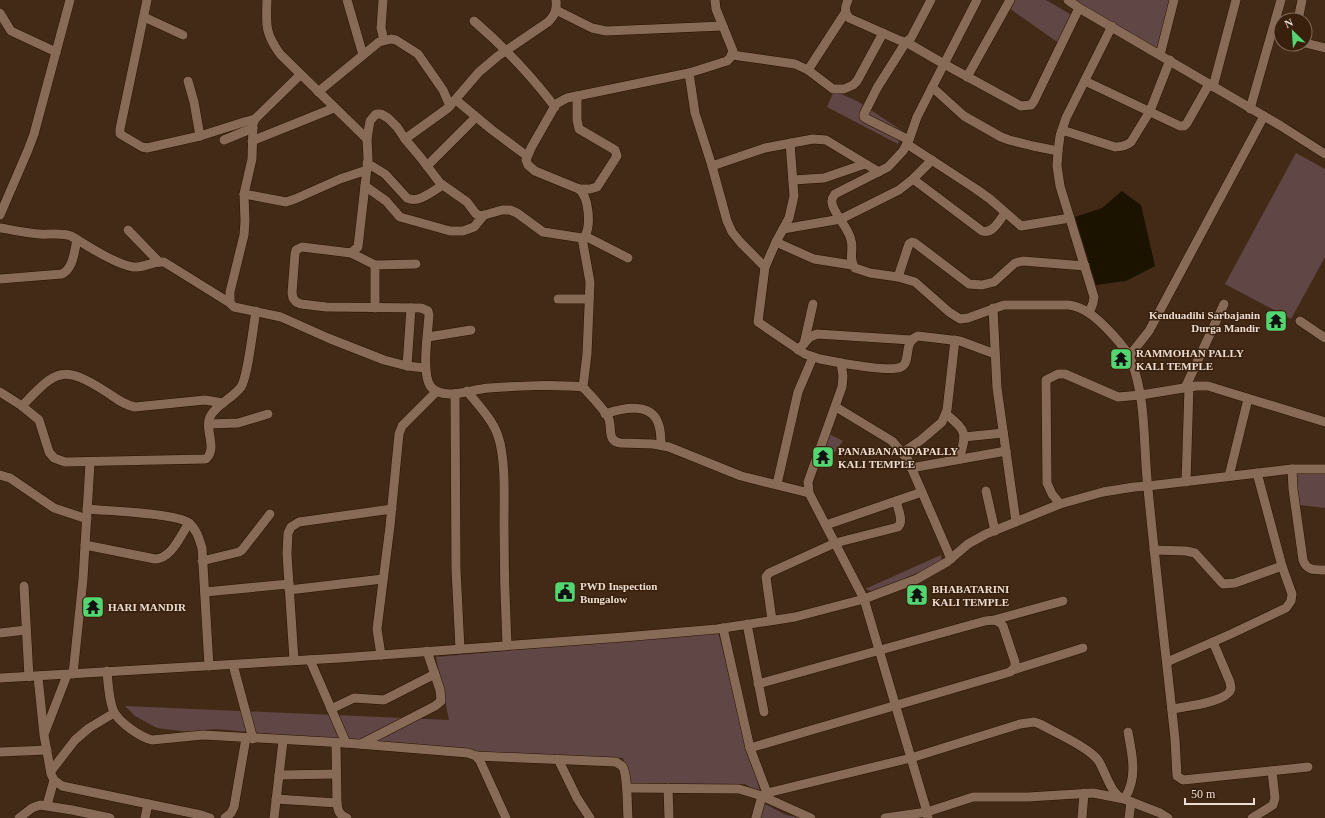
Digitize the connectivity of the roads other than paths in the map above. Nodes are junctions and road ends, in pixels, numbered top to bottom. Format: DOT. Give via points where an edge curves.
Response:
graph roads {
  1 [pos="70,0"];
  2 [pos="147,0"];
  3 [pos="268,0"];
  4 [pos="347,0"];
  5 [pos="383,0"];
  6 [pos="715,0"];
  7 [pos="848,0"];
  8 [pos="930,0"];
  9 [pos="977,0"];
  10 [pos="1010,0"];
  11 [pos="1068,0"];
  12 [pos="1174,0"];
  13 [pos="1236,0"];
  14 [pos="1281,0"];
  15 [pos="1302,0"];
  16 [pos="556,5"];
  17 [pos="1079,8"];
  18 [pos="1300,12"];
  19 [pos="845,13"];
  20 [pos="0,14"];
  21 [pos="144,17"];
  22 [pos="474,21"];
  23 [pos="723,26"];
  24 [pos="1112,26"];
  25 [pos="883,33"];
  26 [pos="183,34"];
  27 [pos="384,40"];
  28 [pos="906,42"];
  29 [pos="1313,45"];
  30 [pos="1325,48"];
  31 [pos="506,50"];
  32 [pos="56,52"];
  33 [pos="363,55"];
  34 [pos="732,55"];
  35 [pos="1160,55"];
  36 [pos="1170,60"];
  37 [pos="944,64"];
  38 [pos="808,70"];
  39 [pos="689,73"];
  40 [pos="300,75"];
  41 [pos="967,77"];
  42 [pos="188,81"];
  43 [pos="1085,81"];
  44 [pos="1211,86"];
  45 [pos="932,87"];
  46 [pos="318,92"];
  47 [pos="577,96"];
  48 [pos="453,103"];
  49 [pos="555,107"];
  50 [pos="334,108"];
  51 [pos="1250,109"];
  52 [pos="1150,111"];
  53 [pos="1264,116"];
  54 [pos="476,117"];
  55 [pos="254,124"];
  56 [pos="1062,130"];
  57 [pos="200,136"];
  58 [pos="367,139"];
  59 [pos="405,139"];
  60 [pos="224,140"];
  61 [pos="252,141"];
  62 [pos="908,142"];
  63 [pos="790,143"];
  64 [pos="1058,151"];
  65 [pos="1325,154"];
  66 [pos="527,156"];
  67 [pos="932,160"];
  68 [pos="865,164"];
  69 [pos="428,166"];
  70 [pos="712,166"];
  71 [pos="367,167"];
  72 [pos="879,172"];
  73 [pos="913,179"];
  74 [pos="793,180"];
  75 [pos="443,185"];
  76 [pos="365,186"];
  77 [pos="579,189"];
  78 [pos="244,194"];
  79 [pos="1005,213"];
  80 [pos="0,214"];
  81 [pos="484,215"];
  82 [pos="1070,218"];
  83 [pos="841,220"];
  84 [pos="0,228"];
  85 [pos="783,229"];
  86 [pos="128,230"];
  87 [pos="583,237"];
  88 [pos="77,240"];
  89 [pos="776,242"];
  90 [pos="352,253"];
  91 [pos="628,258"];
  92 [pos="159,262"];
  93 [pos="416,264"];
  94 [pos="375,265"];
  95 [pos="852,265"];
  96 [pos="1084,266"];
  97 [pos="765,267"];
  98 [pos="898,276"];
  99 [pos="0,279"];
  100 [pos="558,299"];
  101 [pos="589,299"];
  102 [pos="230,303"];
  103 [pos="813,304"];
  104 [pos="1224,304"];
  105 [pos="375,308"];
  106 [pos="411,308"];
  107 [pos="993,308"];
  108 [pos="256,311"];
  109 [pos="1089,313"];
  110 [pos="1300,321"];
  111 [pos="471,330"];
  112 [pos="428,337"];
  113 [pos="1325,338"];
  114 [pos="911,340"];
  115 [pos="954,340"];
  116 [pos="801,347"];
  117 [pos="995,354"];
  118 [pos="1130,356"];
  119 [pos="813,357"];
  120 [pos="841,363"];
  121 [pos="407,366"];
  122 [pos="425,368"];
  123 [pos="583,387"];
  124 [pos="1187,388"];
  125 [pos="467,391"];
  126 [pos="0,392"];
  127 [pos="436,392"];
  128 [pos="455,394"];
  129 [pos="1141,395"];
  130 [pos="1248,399"];
  131 [pos="223,403"];
  132 [pos="22,406"];
  133 [pos="836,407"];
  134 [pos="268,414"];
  135 [pos="605,414"];
  136 [pos="946,414"];
  137 [pos="1325,422"];
  138 [pos="208,424"];
  139 [pos="1003,433"];
  140 [pos="964,437"];
  141 [pos="662,445"];
  142 [pos="1006,451"];
  143 [pos="902,453"];
  144 [pos="959,459"];
  145 [pos="90,463"];
  146 [pos="911,468"];
  147 [pos="1292,469"];
  148 [pos="1325,469"];
  149 [pos="1258,473"];
  150 [pos="0,475"];
  151 [pos="1229,476"];
  152 [pos="1186,482"];
  153 [pos="777,484"];
  154 [pos="1148,486"];
  155 [pos="986,491"];
  156 [pos="922,492"];
  157 [pos="809,493"];
  158 [pos="896,501"];
  159 [pos="1060,504"];
  160 [pos="87,509"];
  161 [pos="392,509"];
  162 [pos="270,514"];
  163 [pos="87,519"];
  164 [pos="1016,522"];
  165 [pos="189,523"];
  166 [pos="826,525"];
  167 [pos="995,531"];
  168 [pos="835,543"];
  169 [pos="85,545"];
  170 [pos="1154,550"];
  171 [pos="951,559"];
  172 [pos="202,561"];
  173 [pos="1282,566"];
  174 [pos="1325,570"];
  175 [pos="383,579"];
  176 [pos="24,586"];
  177 [pos="289,587"];
  178 [pos="205,592"];
  179 [pos="864,599"];
  180 [pos="1063,601"];
  181 [pos="772,620"];
  182 [pos="994,620"];
  183 [pos="746,624"];
  184 [pos="723,628"];
  185 [pos="26,630"];
  186 [pos="0,633"];
  187 [pos="1212,642"];
  188 [pos="507,645"];
  189 [pos="1083,648"];
  190 [pos="460,649"];
  191 [pos="427,651"];
  192 [pos="880,651"];
  193 [pos="381,655"];
  194 [pos="294,660"];
  195 [pos="310,660"];
  196 [pos="1167,662"];
  197 [pos="233,665"];
  198 [pos="209,666"];
  199 [pos="1013,670"];
  200 [pos="107,671"];
  201 [pos="70,674"];
  202 [pos="435,674"];
  203 [pos="29,677"];
  204 [pos="38,677"];
  205 [pos="0,678"];
  206 [pos="758,684"];
  207 [pos="896,705"];
  208 [pos="331,709"];
  209 [pos="1172,709"];
  210 [pos="764,712"];
  211 [pos="114,713"];
  212 [pos="1128,732"];
  213 [pos="44,735"];
  214 [pos="250,738"];
  215 [pos="283,740"];
  216 [pos="336,743"];
  217 [pos="346,743"];
  218 [pos="360,744"];
  219 [pos="750,748"];
  220 [pos="47,750"];
  221 [pos="0,752"];
  222 [pos="476,756"];
  223 [pos="911,758"];
  224 [pos="558,759"];
  225 [pos="1308,767"];
  226 [pos="1272,771"];
  227 [pos="336,774"];
  228 [pos="52,775"];
  229 [pos="279,775"];
  230 [pos="627,788"];
  231 [pos="668,788"];
  232 [pos="1084,793"];
  233 [pos="764,794"];
  234 [pos="276,799"];
  235 [pos="1127,800"];
  236 [pos="337,803"];
  237 [pos="148,804"];
  238 [pos="47,805"];
  239 [pos="927,815"];
  240 [pos="19,818"];
  241 [pos="110,818"];
  242 [pos="145,818"];
  243 [pos="210,818"];
  244 [pos="225,818"];
  245 [pos="274,818"];
  246 [pos="347,818"];
  247 [pos="506,818"];
  248 [pos="590,818"];
  249 [pos="628,818"];
  250 [pos="669,818"];
  251 [pos="756,818"];
  252 [pos="811,818"];
  253 [pos="885,818"];
  254 [pos="1082,818"];
  255 [pos="1128,818"];
  256 [pos="1168,818"];
  257 [pos="1252,818"];
  1 -- 32 [label="street"];
  2 -- 21 [label="street"];
  3 -- 40 [label="street" via="268,33 280,54"];
  4 -- 33 [label="street"];
  5 -- 27 [label="street" via="381,28"];
  6 -- 23 [label="street"];
  7 -- 19 [label="street"];
  8 -- 28 [label="street" via="911,38"];
  9 -- 37 [label="street"];
  10 -- 41 [label="street"];
  11 -- 17 [label="street"];
  12 -- 35 [label="street"];
  13 -- 44 [label="street"];
  14 -- 51 [label="street"];
  15 -- 18 [label="street"];
  16 -- 23 [label="street" via="592,28 606,31"];
  16 -- 31 [label="street" via="555,15 548,22"];
  17 -- 24 [label="street"];
  17 -- 41 [label="street" via="1031,105 1021,106"];
  19 -- 25 [label="street" via="856,22"];
  19 -- 38 [label="street"];
  20 -- 32 [label="street" via="11,31"];
  21 -- 26 [label="street"];
  21 -- 57 [label="street" via="120,134 147,148"];
  22 -- 31 [label="street"];
  23 -- 34 [label="street" via="733,51"];
  24 -- 35 [label="street"];
  24 -- 43 [label="street"];
  25 -- 28 [label="street"];
  25 -- 38 [label="street" via="857,81 849,87 833,88"];
  27 -- 33 [label="street"];
  27 -- 48 [label="street" via="396,40 418,54"];
  28 -- 37 [label="street"];
  28 -- 62 [label="street" via="877,88 864,117"];
  29 -- 30 [label="street"];
  31 -- 48 [label="street" via="479,72"];
  31 -- 49 [label="street"];
  32 -- 80 [label="street" via="34,134"];
  33 -- 46 [label="street"];
  34 -- 38 [label="street" via="789,62"];
  34 -- 39 [label="street" via="727,61"];
  35 -- 36 [label="street"];
  36 -- 44 [label="street"];
  36 -- 52 [label="street"];
  37 -- 41 [label="street"];
  37 -- 45 [label="street"];
  39 -- 47 [label="street"];
  39 -- 70 [label="street" via="695,112"];
  40 -- 46 [label="street"];
  40 -- 55 [label="street"];
  42 -- 57 [label="street"];
  43 -- 52 [label="street"];
  43 -- 56 [label="street"];
  44 -- 51 [label="street"];
  44 -- 52 [label="street" via="1184,126 1175,125"];
  45 -- 62 [label="street"];
  45 -- 64 [label="street" via="964,116 1001,137"];
  46 -- 50 [label="street"];
  47 -- 49 [label="street" via="560,101"];
  47 -- 77 [label="street" via="579,129 615,150 617,156 597,187"];
  48 -- 54 [label="street"];
  48 -- 59 [label="street"];
  49 -- 66 [label="street"];
  50 -- 58 [label="street"];
  50 -- 61 [label="street"];
  51 -- 53 [label="street"];
  52 -- 56 [label="street" via="1131,142 1124,146 1115,147"];
  53 -- 65 [label="street"];
  53 -- 118 [label="street" via="1149,331"];
  54 -- 66 [label="street"];
  54 -- 69 [label="street"];
  55 -- 57 [label="street" via="235,124"];
  55 -- 60 [label="street"];
  55 -- 61 [label="street"];
  56 -- 64 [label="street"];
  58 -- 59 [label="street" via="372,117 381,114 388,118"];
  58 -- 71 [label="street"];
  59 -- 69 [label="street"];
  61 -- 78 [label="street" via="252,160"];
  62 -- 67 [label="street"];
  62 -- 72 [label="street" via="888,167"];
  63 -- 68 [label="street" via="813,139 826,140"];
  63 -- 70 [label="street" via="752,152"];
  63 -- 74 [label="street"];
  64 -- 82 [label="street" via="1060,186"];
  66 -- 77 [label="street" via="530,168"];
  67 -- 73 [label="street"];
  67 -- 79 [label="street" via="990,199"];
  68 -- 72 [label="street"];
  68 -- 74 [label="street" via="824,178"];
  69 -- 75 [label="street"];
  70 -- 97 [label="street" via="732,232"];
  71 -- 75 [label="street" via="385,174 410,200 418,199"];
  71 -- 76 [label="street"];
  71 -- 78 [label="street" via="286,202"];
  72 -- 83 [label="street" via="835,194 832,205"];
  73 -- 79 [label="street" via="982,231 990,231"];
  73 -- 83 [label="street" via="895,193"];
  74 -- 85 [label="street" via="793,202"];
  75 -- 81 [label="street" via="467,202 476,214"];
  76 -- 81 [label="street" via="386,201 400,217 450,231 474,227"];
  76 -- 90 [label="street" via="359,243"];
  77 -- 87 [label="street" via="587,201 588,227"];
  78 -- 102 [label="street" via="244,235 230,292"];
  79 -- 82 [label="street" via="1021,226"];
  81 -- 87 [label="street" via="510,210 543,232"];
  82 -- 96 [label="street"];
  83 -- 85 [label="street"];
  83 -- 95 [label="street" via="852,240"];
  84 -- 88 [label="street" via="27,233 64,233"];
  85 -- 89 [label="street"];
  86 -- 92 [label="street"];
  87 -- 91 [label="street"];
  87 -- 101 [label="street" via="590,282"];
  88 -- 92 [label="street" via="134,267"];
  88 -- 99 [label="street" via="71,267 67,272"];
  89 -- 95 [label="street" via="814,259"];
  89 -- 97 [label="street"];
  90 -- 94 [label="street"];
  90 -- 105 [label="street" via="298,248 295,254 293,298 301,304"];
  92 -- 102 [label="street" via="168,264"];
  93 -- 94 [label="street"];
  94 -- 105 [label="street"];
  95 -- 98 [label="street" via="870,273"];
  96 -- 98 [label="street" via="1022,261 1015,263 994,282 982,285 969,284 912,242 909,244"];
  96 -- 109 [label="street" via="1094,297"];
  97 -- 116 [label="street" via="758,322"];
  98 -- 107 [label="street" via="915,282 960,319"];
  100 -- 101 [label="street"];
  101 -- 123 [label="street"];
  102 -- 108 [label="street" via="234,307"];
  103 -- 116 [label="street"];
  104 -- 124 [label="street"];
  105 -- 106 [label="street"];
  106 -- 112 [label="street" via="428,311"];
  106 -- 121 [label="street"];
  107 -- 109 [label="street" via="1012,304 1069,305"];
  107 -- 117 [label="street"];
  108 -- 121 [label="street" via="281,317 328,338"];
  108 -- 131 [label="street" via="244,381"];
  109 -- 118 [label="street"];
  110 -- 113 [label="street"];
  111 -- 112 [label="street"];
  112 -- 122 [label="street"];
  114 -- 115 [label="street" via="918,336"];
  114 -- 116 [label="street" via="821,334 810,337"];
  114 -- 120 [label="street" via="902,367 894,369"];
  115 -- 117 [label="street"];
  115 -- 136 [label="street"];
  116 -- 119 [label="street"];
  117 -- 139 [label="street"];
  118 -- 129 [label="street"];
  119 -- 120 [label="street"];
  119 -- 153 [label="street" via="798,392"];
  120 -- 133 [label="street" via="842,387"];
  121 -- 122 [label="street"];
  122 -- 127 [label="street" via="428,381"];
  123 -- 125 [label="street" via="558,385"];
  123 -- 135 [label="street"];
  124 -- 129 [label="street"];
  124 -- 130 [label="street" via="1208,386"];
  124 -- 152 [label="street"];
  125 -- 128 [label="street"];
  125 -- 188 [label="street" via="486,415 498,434 500,443 504,480 504,591"];
  126 -- 132 [label="street"];
  127 -- 128 [label="street"];
  127 -- 161 [label="street" via="402,426"];
  128 -- 190 [label="street" via="456,569"];
  129 -- 154 [label="street"];
  129 -- 159 [label="street" via="1113,396 1064,374 1046,380 1047,483"];
  130 -- 137 [label="street"];
  130 -- 151 [label="street"];
  131 -- 132 [label="street" via="205,400 135,407 122,403 76,375 64,374 49,379"];
  131 -- 138 [label="street" via="211,415"];
  132 -- 145 [label="street" via="39,420 46,446 54,458 65,462"];
  133 -- 143 [label="street" via="892,441"];
  133 -- 157 [label="street" via="810,475"];
  134 -- 138 [label="street" via="238,423"];
  135 -- 141 [label="street" via="611,437 617,443"];
  135 -- 141 [label="street" via="629,408 649,411 656,418"];
  136 -- 140 [label="street" via="961,427"];
  136 -- 143 [label="street" via="933,430"];
  138 -- 145 [label="street" via="212,451 206,459"];
  139 -- 140 [label="street"];
  139 -- 142 [label="street"];
  140 -- 144 [label="street"];
  141 -- 153 [label="street" via="741,476"];
  142 -- 144 [label="street"];
  142 -- 164 [label="street"];
  143 -- 146 [label="street"];
  144 -- 146 [label="street"];
  145 -- 160 [label="street"];
  146 -- 156 [label="street"];
  147 -- 148 [label="street"];
  147 -- 149 [label="street"];
  147 -- 174 [label="street" via="1303,560 1307,568"];
  149 -- 151 [label="street"];
  149 -- 173 [label="street"];
  150 -- 163 [label="street" via="10,478 54,508"];
  151 -- 152 [label="street"];
  152 -- 154 [label="street"];
  153 -- 157 [label="street"];
  154 -- 159 [label="street" via="1103,492"];
  154 -- 170 [label="street"];
  155 -- 167 [label="street"];
  156 -- 158 [label="street"];
  156 -- 171 [label="street"];
  157 -- 166 [label="street"];
  158 -- 166 [label="street"];
  158 -- 168 [label="street" via="900,525"];
  159 -- 164 [label="street"];
  160 -- 163 [label="street"];
  160 -- 165 [label="street" via="165,516"];
  161 -- 175 [label="street"];
  161 -- 177 [label="street" via="295,524 291,527 288,533 287,554"];
  162 -- 172 [label="street" via="242,550"];
  163 -- 169 [label="street"];
  164 -- 167 [label="street"];
  165 -- 169 [label="street" via="170,552 160,558"];
  165 -- 172 [label="street" via="198,535"];
  166 -- 168 [label="street"];
  167 -- 171 [label="street" via="968,544"];
  168 -- 179 [label="street"];
  168 -- 181 [label="street" via="769,573 766,577"];
  169 -- 201 [label="street"];
  170 -- 173 [label="street" via="1195,553 1223,584 1235,583"];
  170 -- 196 [label="street"];
  171 -- 179 [label="street" via="917,578"];
  172 -- 178 [label="street"];
  173 -- 187 [label="street" via="1292,594 1289,606"];
  175 -- 177 [label="street"];
  175 -- 193 [label="street" via="377,629"];
  176 -- 185 [label="street"];
  177 -- 178 [label="street"];
  177 -- 194 [label="street"];
  178 -- 198 [label="street"];
  179 -- 181 [label="street" via="795,617"];
  179 -- 192 [label="street"];
  180 -- 182 [label="street"];
  181 -- 183 [label="street"];
  182 -- 192 [label="street"];
  182 -- 199 [label="street" via="1000,621 1003,626 1015,662"];
  183 -- 184 [label="street"];
  183 -- 206 [label="street"];
  184 -- 188 [label="street"];
  184 -- 219 [label="street"];
  185 -- 186 [label="street"];
  185 -- 203 [label="street"];
  187 -- 196 [label="street"];
  187 -- 209 [label="street" via="1230,682 1229,692 1217,700"];
  188 -- 190 [label="street"];
  189 -- 199 [label="street"];
  190 -- 191 [label="street"];
  191 -- 193 [label="street"];
  191 -- 202 [label="street"];
  192 -- 206 [label="street"];
  192 -- 207 [label="street"];
  193 -- 195 [label="street"];
  194 -- 195 [label="street"];
  194 -- 197 [label="street"];
  195 -- 208 [label="street"];
  196 -- 209 [label="street"];
  197 -- 198 [label="street"];
  197 -- 214 [label="street"];
  198 -- 200 [label="street"];
  199 -- 207 [label="street"];
  200 -- 201 [label="street"];
  200 -- 211 [label="street"];
  201 -- 204 [label="street"];
  201 -- 213 [label="street"];
  202 -- 208 [label="street" via="384,700 354,698"];
  202 -- 218 [label="street" via="441,701"];
  203 -- 204 [label="street"];
  203 -- 205 [label="street"];
  204 -- 213 [label="street"];
  206 -- 210 [label="street"];
  207 -- 219 [label="street"];
  207 -- 223 [label="street"];
  208 -- 217 [label="street"];
  209 -- 226 [label="street" via="1176,772 1180,779"];
  211 -- 214 [label="street" via="146,739 203,735"];
  211 -- 228 [label="street" via="75,740"];
  212 -- 235 [label="street" via="1134,765 1125,798"];
  213 -- 220 [label="street"];
  214 -- 215 [label="street"];
  214 -- 244 [label="street" via="234,807"];
  215 -- 216 [label="street"];
  215 -- 229 [label="street"];
  216 -- 217 [label="street"];
  216 -- 227 [label="street"];
  217 -- 218 [label="street"];
  218 -- 222 [label="street" via="468,753"];
  219 -- 233 [label="street"];
  220 -- 221 [label="street"];
  220 -- 228 [label="street"];
  222 -- 224 [label="street"];
  222 -- 247 [label="street"];
  223 -- 233 [label="street"];
  223 -- 235 [label="street" via="1020,724 1034,722 1086,750 1101,765 1115,793"];
  223 -- 239 [label="street"];
  224 -- 230 [label="street" via="616,762 622,766"];
  224 -- 248 [label="street"];
  225 -- 226 [label="street"];
  226 -- 257 [label="street" via="1275,798 1273,805"];
  227 -- 229 [label="street"];
  227 -- 236 [label="street"];
  228 -- 237 [label="street" via="62,786"];
  228 -- 238 [label="street"];
  229 -- 234 [label="street"];
  230 -- 231 [label="street"];
  230 -- 249 [label="street"];
  231 -- 233 [label="street" via="732,788"];
  231 -- 250 [label="street"];
  232 -- 235 [label="street" via="1093,792"];
  232 -- 239 [label="street" via="1028,798 973,797"];
  232 -- 254 [label="street"];
  233 -- 251 [label="street"];
  233 -- 252 [label="street"];
  234 -- 236 [label="street"];
  234 -- 245 [label="street"];
  235 -- 255 [label="street"];
  235 -- 256 [label="street"];
  236 -- 246 [label="street" via="338,812"];
  237 -- 242 [label="street"];
  237 -- 243 [label="street"];
  238 -- 240 [label="street" via="32,808"];
  238 -- 241 [label="street"];
  239 -- 253 [label="street"];
}
